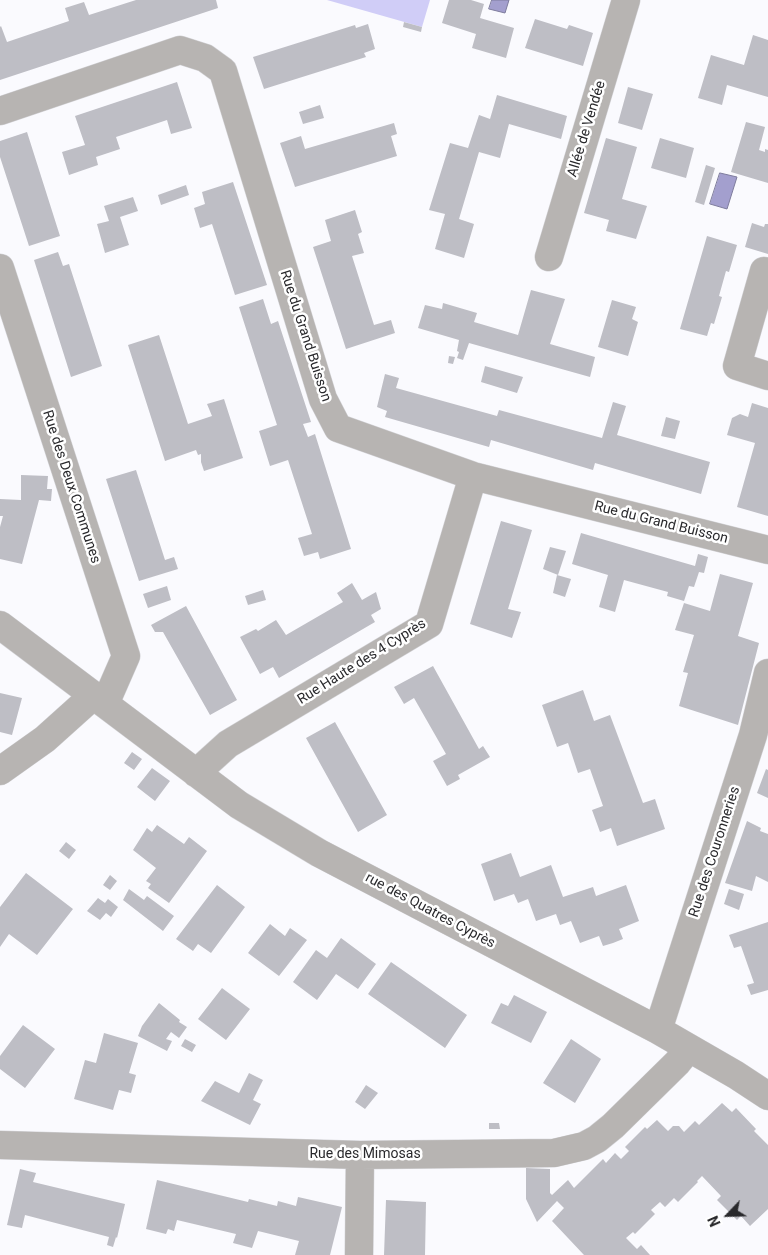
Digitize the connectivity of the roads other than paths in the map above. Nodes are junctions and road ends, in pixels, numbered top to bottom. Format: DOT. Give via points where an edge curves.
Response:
graph roads {
  1 [pos="626,0"];
  2 [pos="0,111"];
  3 [pos="549,257"];
  4 [pos="0,268"];
  5 [pos="764,271"];
  6 [pos="768,376"];
  7 [pos="473,476"];
  8 [pos="768,550"];
  9 [pos="0,625"];
  10 [pos="768,674"];
  11 [pos="100,700"];
  12 [pos="760,738"];
  13 [pos="0,771"];
  14 [pos="196,773"];
  15 [pos="658,1030"];
  16 [pos="689,1048"];
  17 [pos="768,1096"];
  18 [pos="0,1145"];
  19 [pos="360,1155"];
  20 [pos="359,1255"];
  1 -- 3 [label="street, Allée de Vendée"];
  2 -- 7 [label="street, Rue du Grand Buisson" via="180,50 205,58 223,71 323,399 338,428"];
  4 -- 11 [label="street, Rue des Deux Communes" via="126,656"];
  5 -- 6 [label="street" via="737,366"];
  7 -- 8 [label="street, Rue du Grand Buisson"];
  7 -- 14 [label="street, Rue Haute des 4 Cyprès" via="430,624 228,744"];
  9 -- 11 [label="street, rue des Quatres Cyprès"];
  10 -- 12 [label="street, Rue des Couronneries"];
  11 -- 13 [label="street"];
  11 -- 14 [label="street, rue des Quatres Cyprès"];
  12 -- 15 [label="street, Rue des Couronneries"];
  14 -- 15 [label="street, rue des Quatres Cyprès" via="239,805 319,853"];
  15 -- 16 [label="street, rue des Quatres Cyprès"];
  16 -- 17 [label="street, rue des Quatres Cyprès"];
  16 -- 19 [label="street, Rue des Mimosas" via="613,1126 584,1146 554,1153"];
  18 -- 19 [label="street, Rue des Mimosas"];
  19 -- 20 [label="street"];
}
